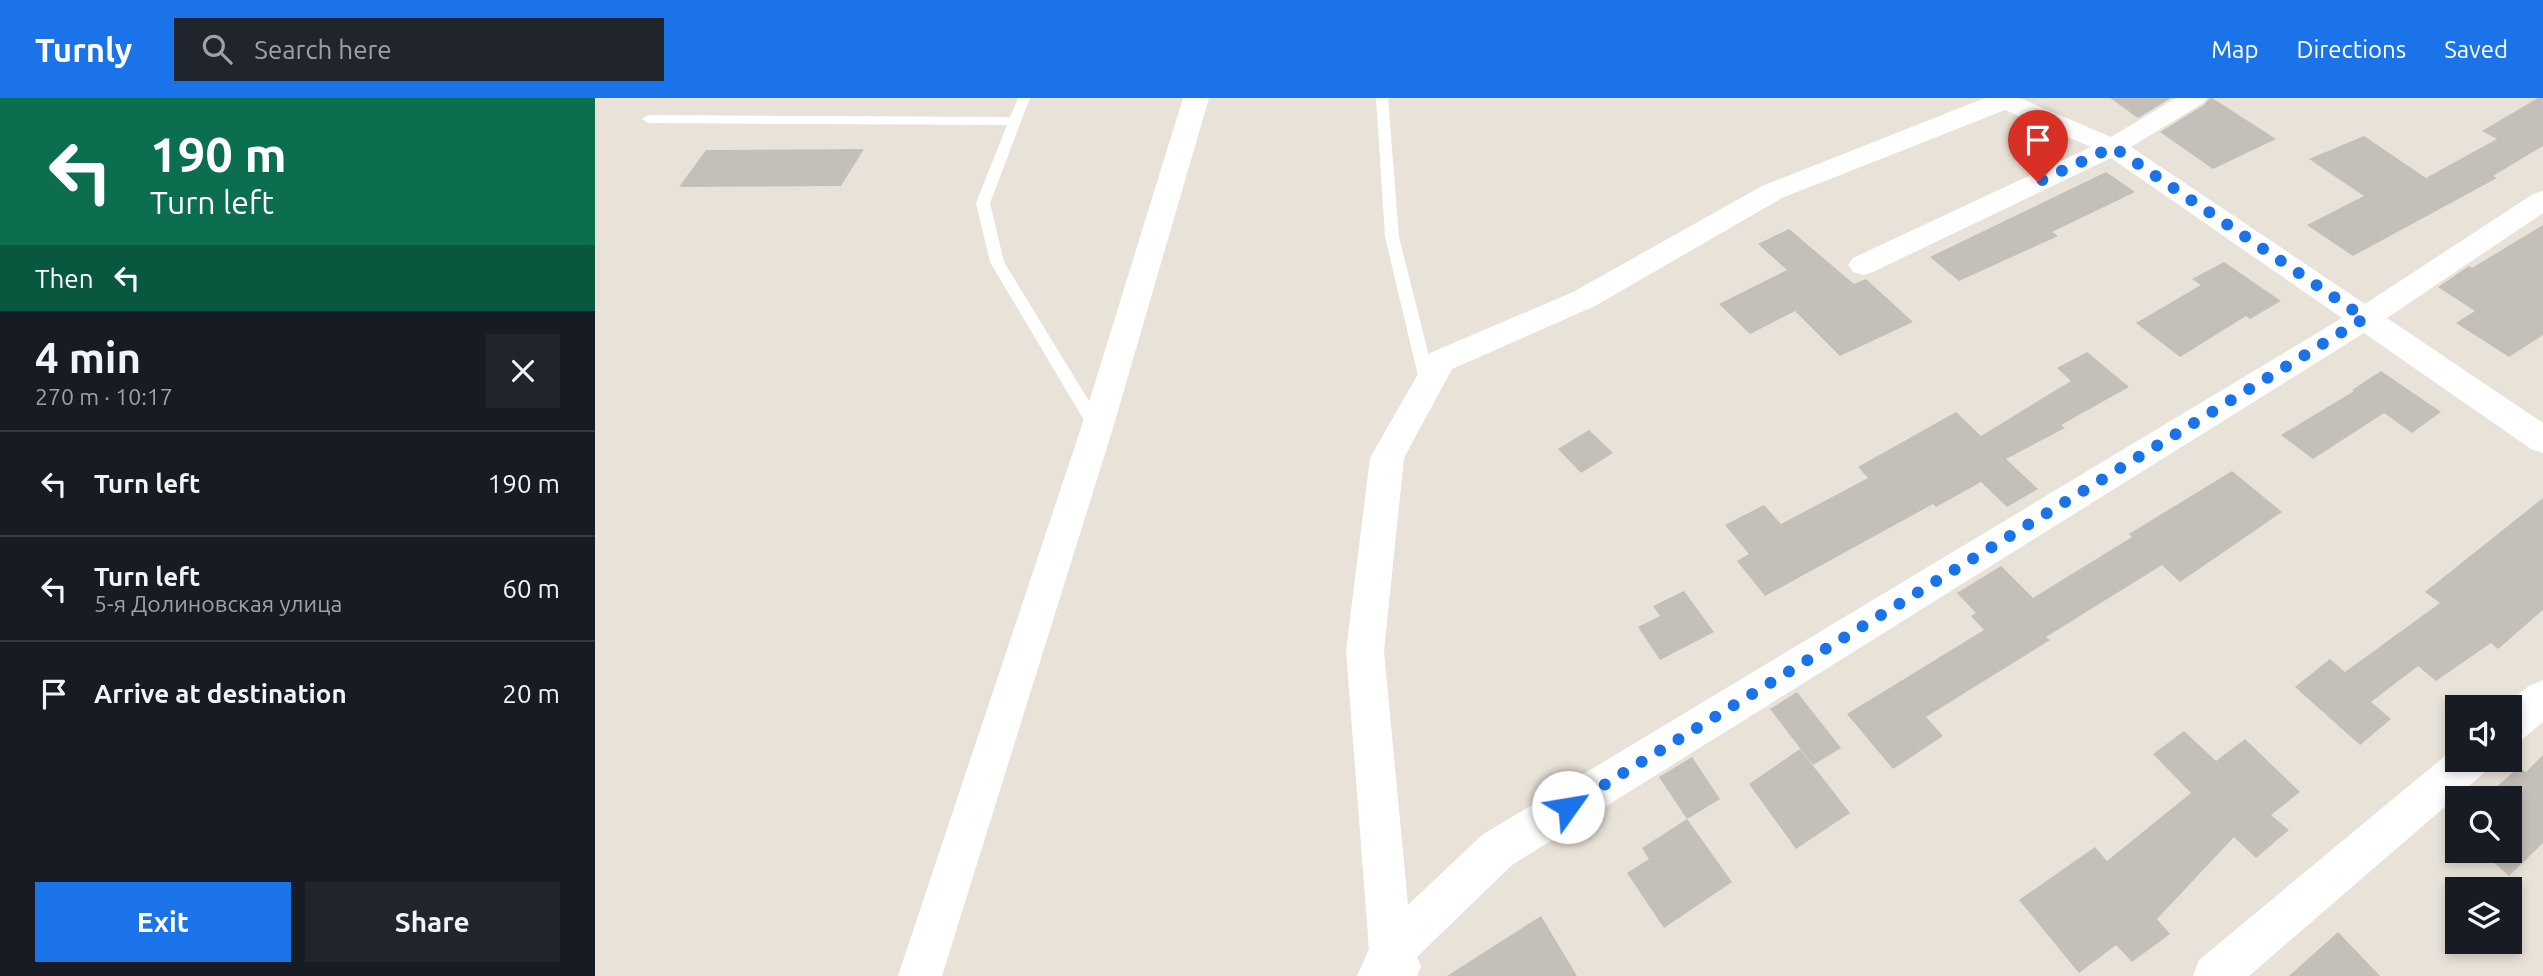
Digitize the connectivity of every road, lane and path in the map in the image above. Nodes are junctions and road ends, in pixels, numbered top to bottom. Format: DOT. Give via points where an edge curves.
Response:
graph roads {
  1 [pos="1024,98"];
  2 [pos="1196,98"];
  3 [pos="1382,98"];
  4 [pos="2194,98"];
  5 [pos="2001,100"];
  6 [pos="648,119"];
  7 [pos="1015,121"];
  8 [pos="2113,147"];
  9 [pos="2543,200"];
  10 [pos="1863,265"];
  11 [pos="2365,318"];
  12 [pos="1428,384"];
  13 [pos="1097,428"];
  14 [pos="2543,440"];
  15 [pos="2543,698"];
  16 [pos="2522,715"];
  17 [pos="2456,772"];
  18 [pos="1391,968"];
  19 [pos="920,976"];
  20 [pos="2215,976"];
  1 -- 7 [label="lane"];
  2 -- 13 [label="street"];
  3 -- 12 [label="lane" via="1392,237"];
  4 -- 8 [label="street"];
  5 -- 8 [label="street"];
  5 -- 12 [label="street" via="1772,192 1584,299 1441,361"];
  6 -- 7 [label="lane"];
  7 -- 13 [label="lane" via="983,203 997,262"];
  8 -- 10 [label="street"];
  8 -- 11 [label="street"];
  9 -- 11 [label="street"];
  11 -- 14 [label="street"];
  11 -- 18 [label="street" via="1497,850"];
  12 -- 18 [label="street" via="1387,458 1365,651"];
  13 -- 19 [label="street"];
  15 -- 16 [label="street"];
  17 -- 20 [label="street"];
}
